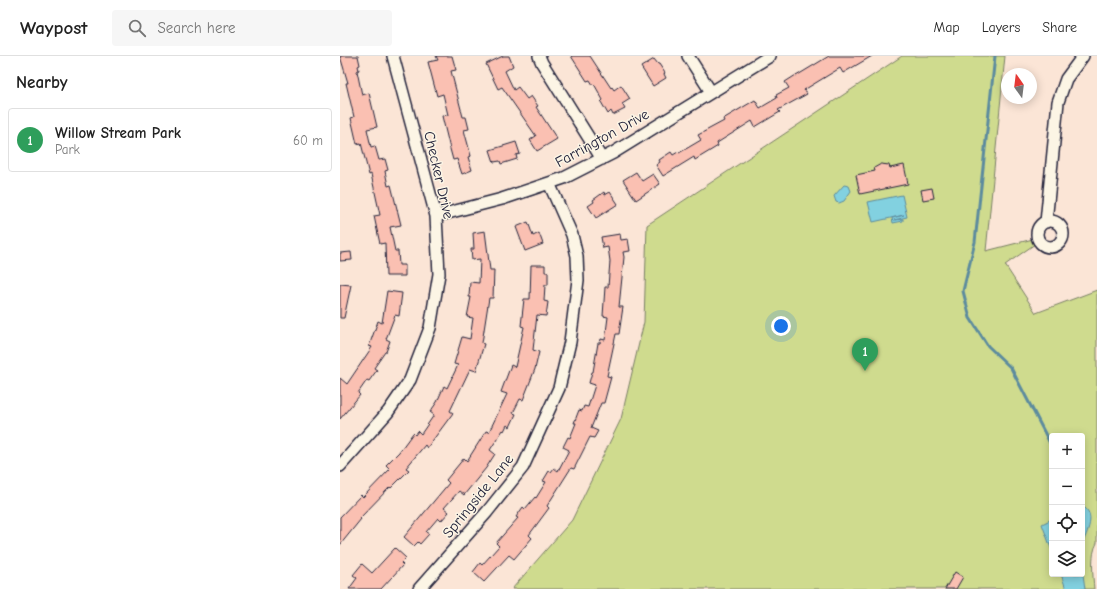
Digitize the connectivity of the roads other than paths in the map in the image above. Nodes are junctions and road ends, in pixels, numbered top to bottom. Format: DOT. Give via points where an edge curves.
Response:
graph roads {
  1 [pos="393,56"];
  2 [pos="539,56"];
  3 [pos="688,56"];
  4 [pos="770,56"];
  5 [pos="1083,56"];
  6 [pos="711,92"];
  7 [pos="602,158"];
  8 [pos="549,183"];
  9 [pos="436,216"];
  10 [pos="1046,222"];
  11 [pos="340,466"];
  12 [pos="419,589"];
  1 -- 9 [label="street, Checker Drive"];
  2 -- 7 [label="street"];
  3 -- 6 [label="street"];
  4 -- 6 [label="street, Farrington Drive"];
  5 -- 10 [label="street" via="1066,79 1058,102"];
  6 -- 7 [label="street, Farrington Drive"];
  7 -- 8 [label="street, Farrington Drive"];
  8 -- 9 [label="street, Farrington Drive" via="502,199"];
  8 -- 12 [label="street, Springside Lane" via="572,235 577,256 578,280 570,342 559,388 523,467"];
  9 -- 11 [label="street, Checker Drive" via="439,274 430,328 410,380 388,412"];
}
